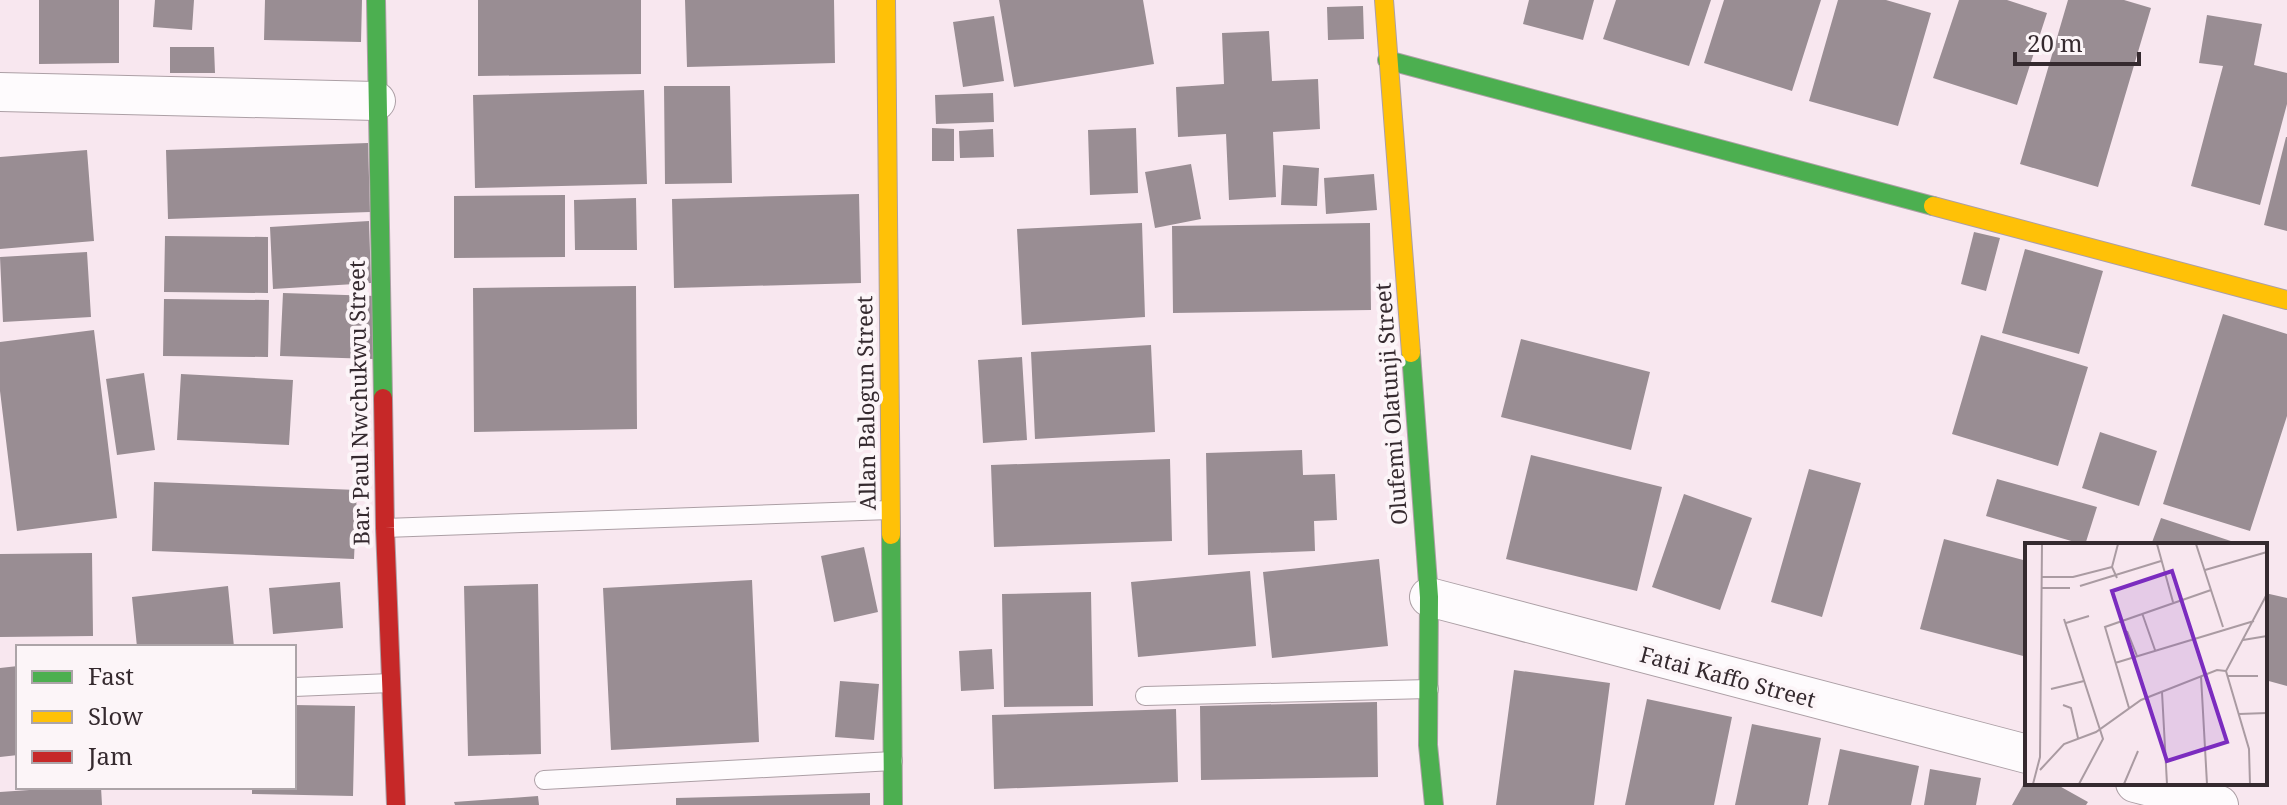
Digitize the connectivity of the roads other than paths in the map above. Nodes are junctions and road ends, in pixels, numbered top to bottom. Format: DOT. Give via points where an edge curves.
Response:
graph roads {
  1 [pos="376,0"];
  2 [pos="886,0"];
  3 [pos="1384,0"];
  4 [pos="1387,60"];
  5 [pos="0,92"];
  6 [pos="376,101"];
  7 [pos="2287,300"];
  8 [pos="890,510"];
  9 [pos="385,528"];
  10 [pos="1429,597"];
  11 [pos="391,683"];
  12 [pos="296,687"];
  13 [pos="1429,689"];
  14 [pos="1145,696"];
  15 [pos="2025,753"];
  16 [pos="893,761"];
  17 [pos="544,780"];
  18 [pos="2143,785"];
  19 [pos="396,805"];
  20 [pos="893,805"];
  21 [pos="1434,805"];
  22 [pos="2219,805"];
  1 -- 6 [label="street, Bar. Paul Nwchukwu Street"];
  2 -- 8 [label="street, Allan Balogun Street"];
  3 -- 4 [label="street, Olufemi Olatunji Street"];
  4 -- 7 [label="street"];
  4 -- 10 [label="street, Olufemi Olatunji Street"];
  5 -- 6 [label="street"];
  6 -- 9 [label="street, Bar. Paul Nwchukwu Street"];
  8 -- 9 [label="lane"];
  8 -- 16 [label="street, Allan Balogun Street"];
  9 -- 11 [label="street, Bar. Paul Nwchukwu Street"];
  10 -- 13 [label="street, Olufemi Olatunji Street"];
  10 -- 15 [label="street, Fatai Kaffo Street"];
  11 -- 12 [label="lane"];
  11 -- 19 [label="street, Bar. Paul Nwchukwu Street"];
  13 -- 14 [label="lane"];
  13 -- 21 [label="street, Olufemi Olatunji Street"];
  16 -- 17 [label="lane"];
  16 -- 20 [label="street, Allan Balogun Street"];
  18 -- 22 [label="street"];
}
